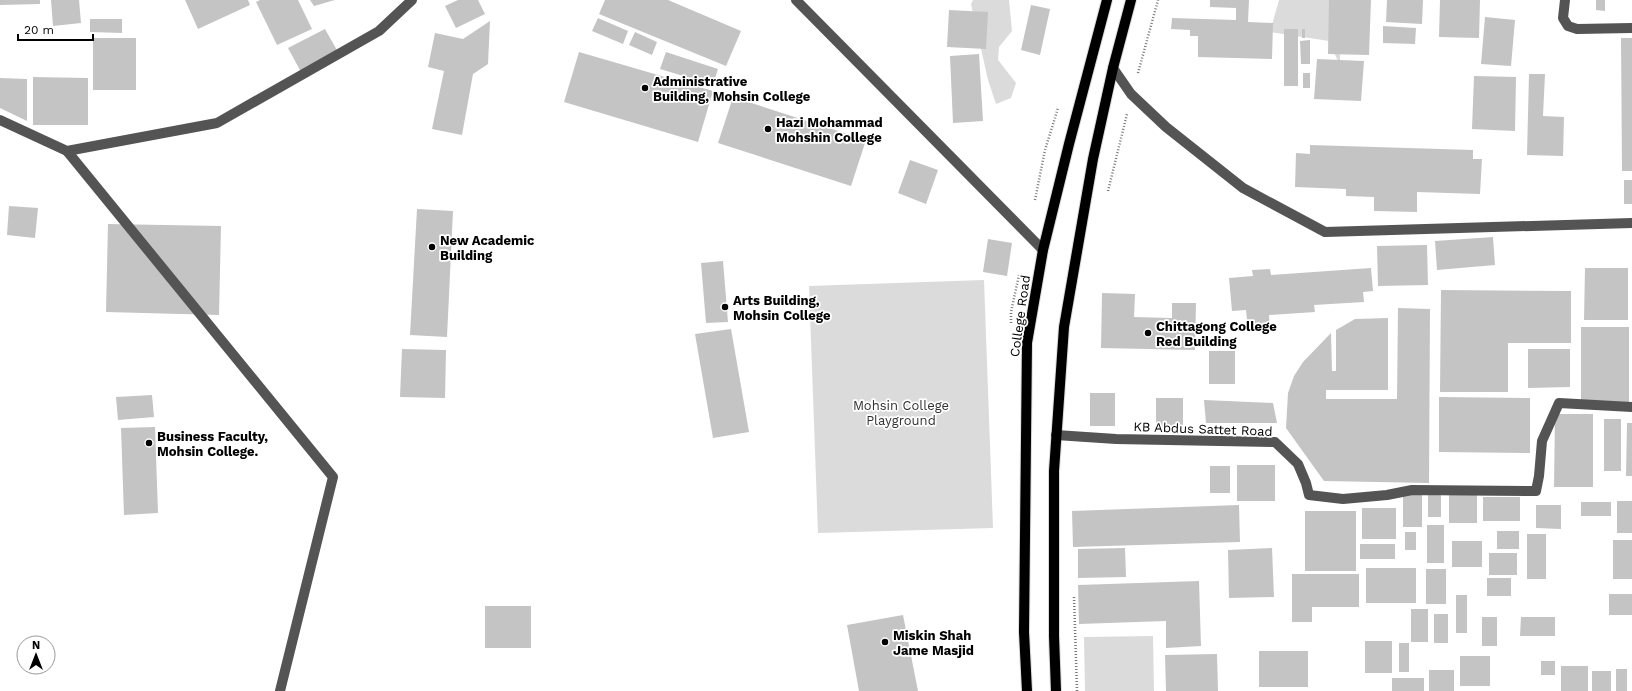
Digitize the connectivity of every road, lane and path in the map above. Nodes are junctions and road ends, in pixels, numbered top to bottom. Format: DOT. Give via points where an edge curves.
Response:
graph roads {
  1 [pos="412,0"];
  2 [pos="796,0"];
  3 [pos="1107,0"];
  4 [pos="1131,0"];
  5 [pos="1158,0"];
  6 [pos="1564,0"];
  7 [pos="1632,28"];
  8 [pos="1113,68"];
  9 [pos="1132,94"];
  10 [pos="0,120"];
  11 [pos="66,151"];
  12 [pos="1107,194"];
  13 [pos="1632,223"];
  14 [pos="1043,250"];
  15 [pos="1632,407"];
  16 [pos="1056,435"];
  17 [pos="1074,596"];
  18 [pos="280,691"];
  19 [pos="1027,691"];
  20 [pos="1056,691"];
  21 [pos="1077,691"];
  1 -- 11 [label="street" via="379,31 217,124"];
  2 -- 14 [label="street"];
  3 -- 14 [label="main road, College Road" via="1068,144"];
  4 -- 8 [label="main road"];
  5 -- 9 [label="path"];
  6 -- 7 [label="street" via="1563,18 1568,26 1577,29"];
  8 -- 9 [label="street"];
  8 -- 16 [label="main road" via="1093,159 1064,327"];
  9 -- 12 [label="path"];
  9 -- 13 [label="street" via="1166,127 1243,188 1325,232"];
  10 -- 11 [label="street"];
  11 -- 18 [label="street" via="333,477"];
  14 -- 19 [label="main road, College Road" via="1027,343 1024,632"];
  15 -- 16 [label="street, KB Abdus Sattet Road" via="1559,403 1542,441 1536,491 1412,490 1343,499 1309,495 1298,464 1275,442 1116,439"];
  16 -- 20 [label="main road"];
  17 -- 21 [label="path"];
}
